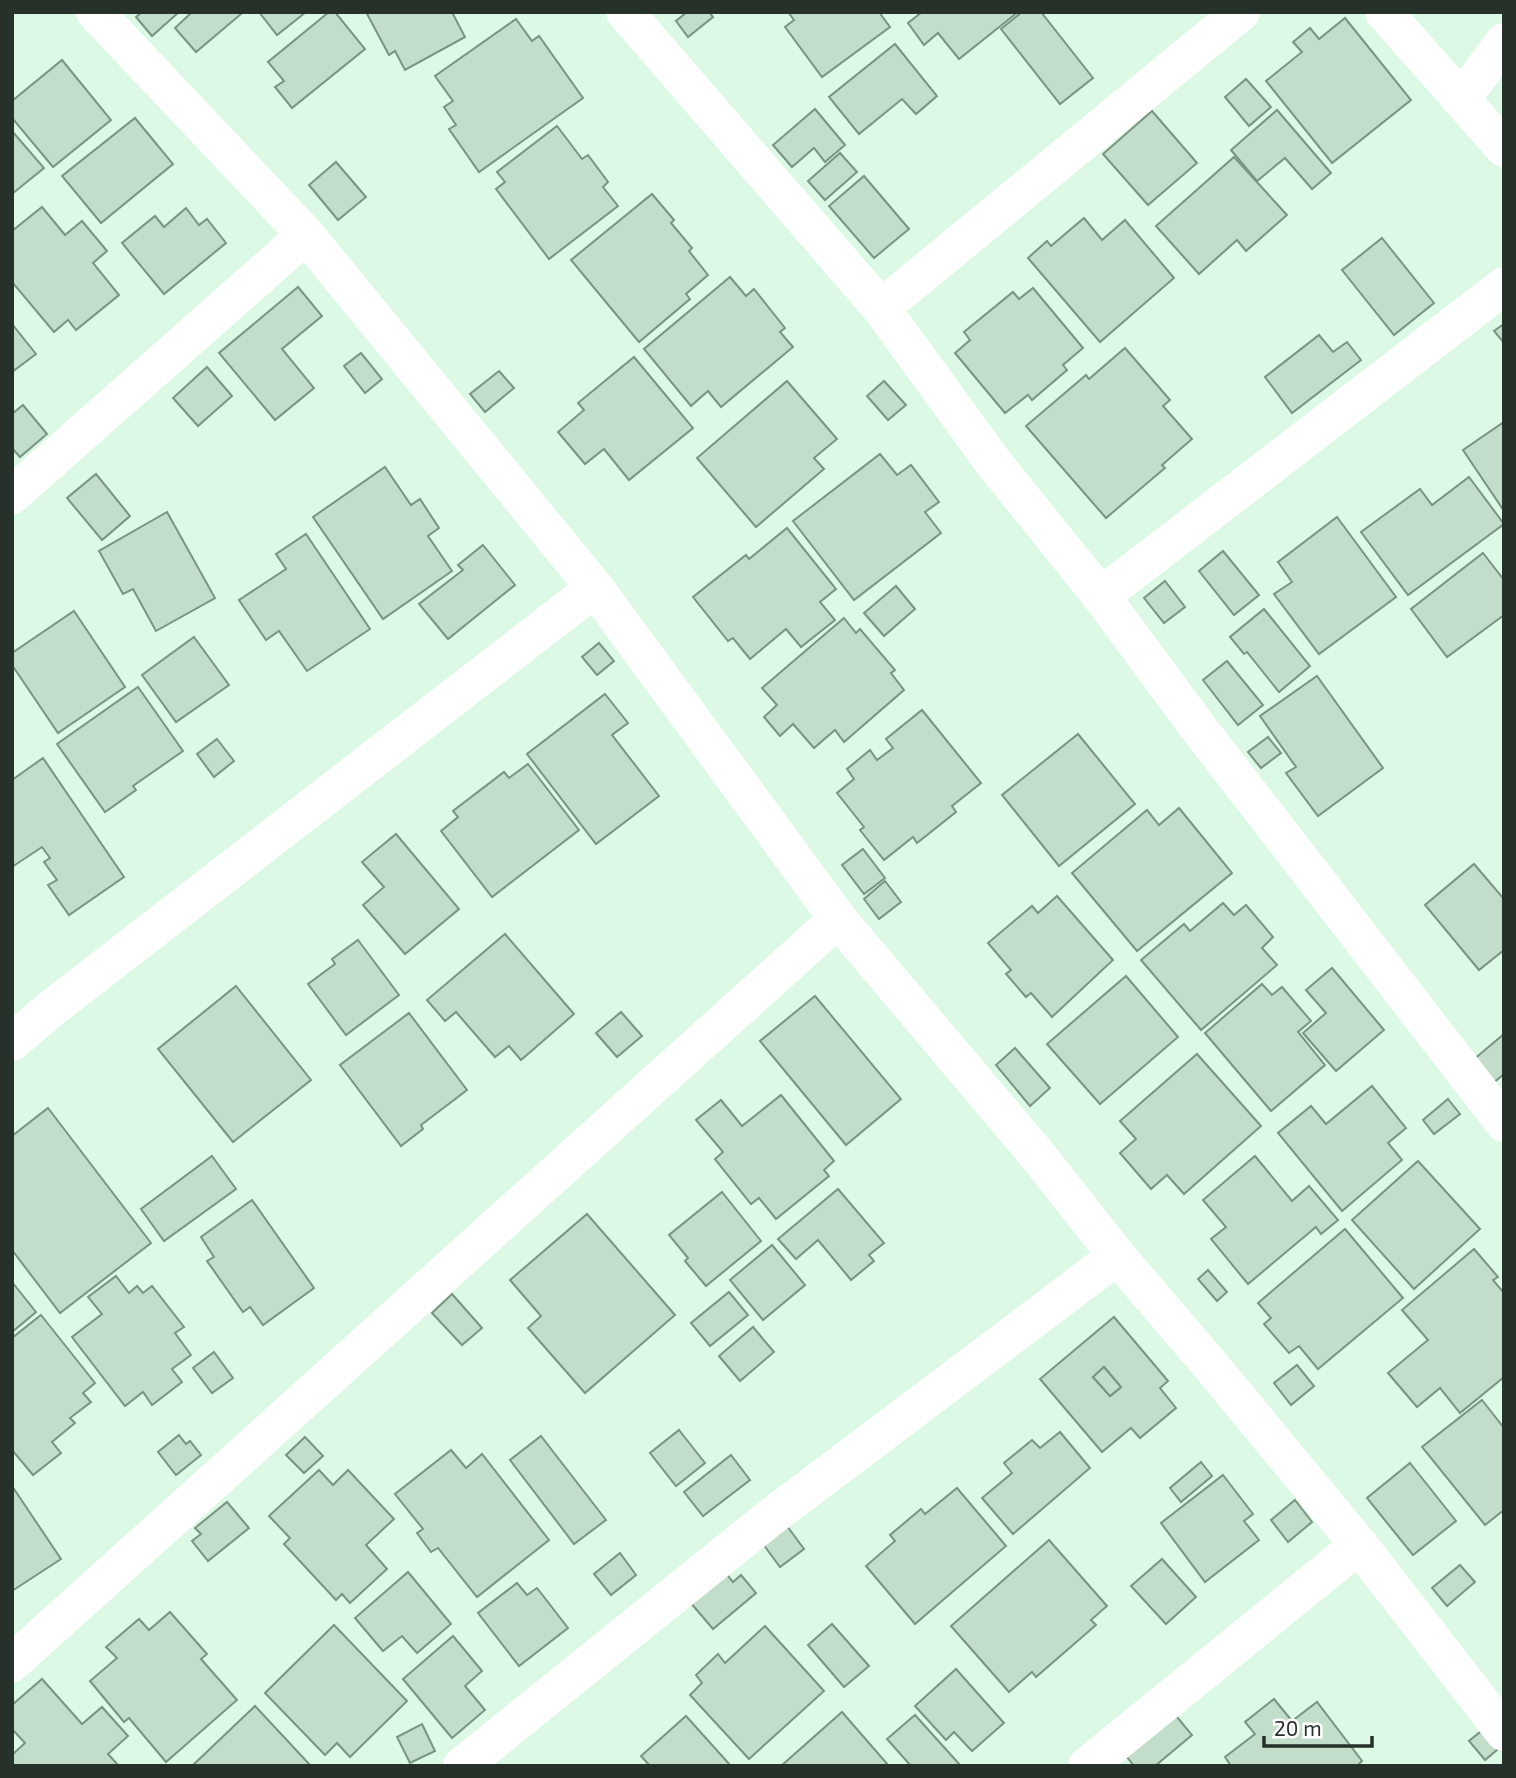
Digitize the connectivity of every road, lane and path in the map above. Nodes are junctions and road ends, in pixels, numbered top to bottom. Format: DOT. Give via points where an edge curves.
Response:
graph roads {
  1 [pos="95,12"];
  2 [pos="1241,12"];
  3 [pos="1384,12"];
  4 [pos="631,14"];
  5 [pos="1504,42"];
  6 [pos="1461,100"];
  7 [pos="1504,148"];
  8 [pos="306,235"];
  9 [pos="1504,286"];
  10 [pos="881,308"];
  11 [pos="12,495"];
  12 [pos="595,588"];
  13 [pos="1101,596"];
  14 [pos="838,919"];
  15 [pos="12,1042"];
  16 [pos="1504,1124"];
  17 [pos="1117,1256"];
  18 [pos="1359,1545"];
  19 [pos="12,1663"];
  20 [pos="1504,1732"];
  21 [pos="462,1766"];
  22 [pos="1087,1766"];
  1 -- 8 [label="street"];
  2 -- 10 [label="street"];
  3 -- 6 [label="street"];
  4 -- 10 [label="street"];
  5 -- 6 [label="street"];
  6 -- 7 [label="street"];
  8 -- 11 [label="street"];
  8 -- 12 [label="street"];
  9 -- 13 [label="street"];
  10 -- 13 [label="street" via="993,462"];
  12 -- 14 [label="street"];
  12 -- 15 [label="street"];
  13 -- 16 [label="street"];
  14 -- 17 [label="street"];
  14 -- 19 [label="street"];
  17 -- 18 [label="street"];
  17 -- 21 [label="street" via="771,1517"];
  18 -- 20 [label="street"];
  18 -- 22 [label="street"];
}
